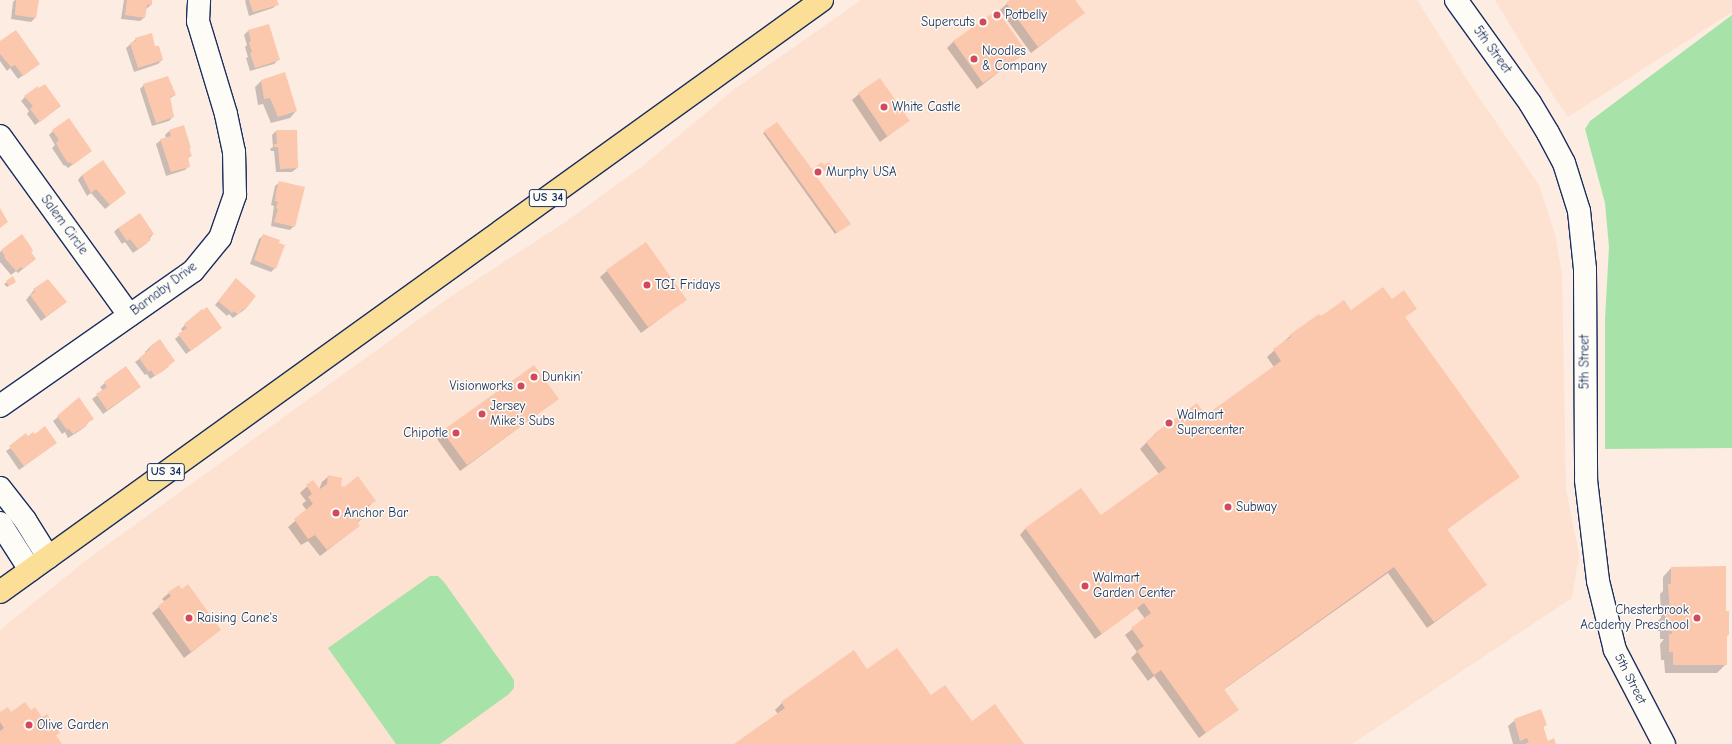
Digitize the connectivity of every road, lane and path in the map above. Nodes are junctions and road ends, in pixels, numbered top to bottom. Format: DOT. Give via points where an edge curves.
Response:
graph roads {
  1 [pos="198,0"];
  2 [pos="822,0"];
  3 [pos="1456,0"];
  4 [pos="0,136"];
  5 [pos="129,315"];
  6 [pos="0,406"];
  7 [pos="0,488"];
  8 [pos="0,523"];
  9 [pos="48,557"];
  10 [pos="30,570"];
  11 [pos="0,592"];
  12 [pos="1664,744"];
  1 -- 5 [label="street, Barnaby Drive" via="198,22 226,114 234,152 235,195 220,238 193,271"];
  2 -- 9 [label="main road, US 34"];
  3 -- 12 [label="street, 5th Street" via="1530,103 1564,163 1580,211 1585,269 1586,480 1598,581 1615,650"];
  4 -- 5 [label="street, Salem Circle"];
  5 -- 6 [label="street, Barnaby Drive"];
  7 -- 9 [label="street" via="25,520"];
  8 -- 10 [label="street"];
  9 -- 10 [label="main road, US 34"];
  10 -- 11 [label="main road, US 34"];
}
